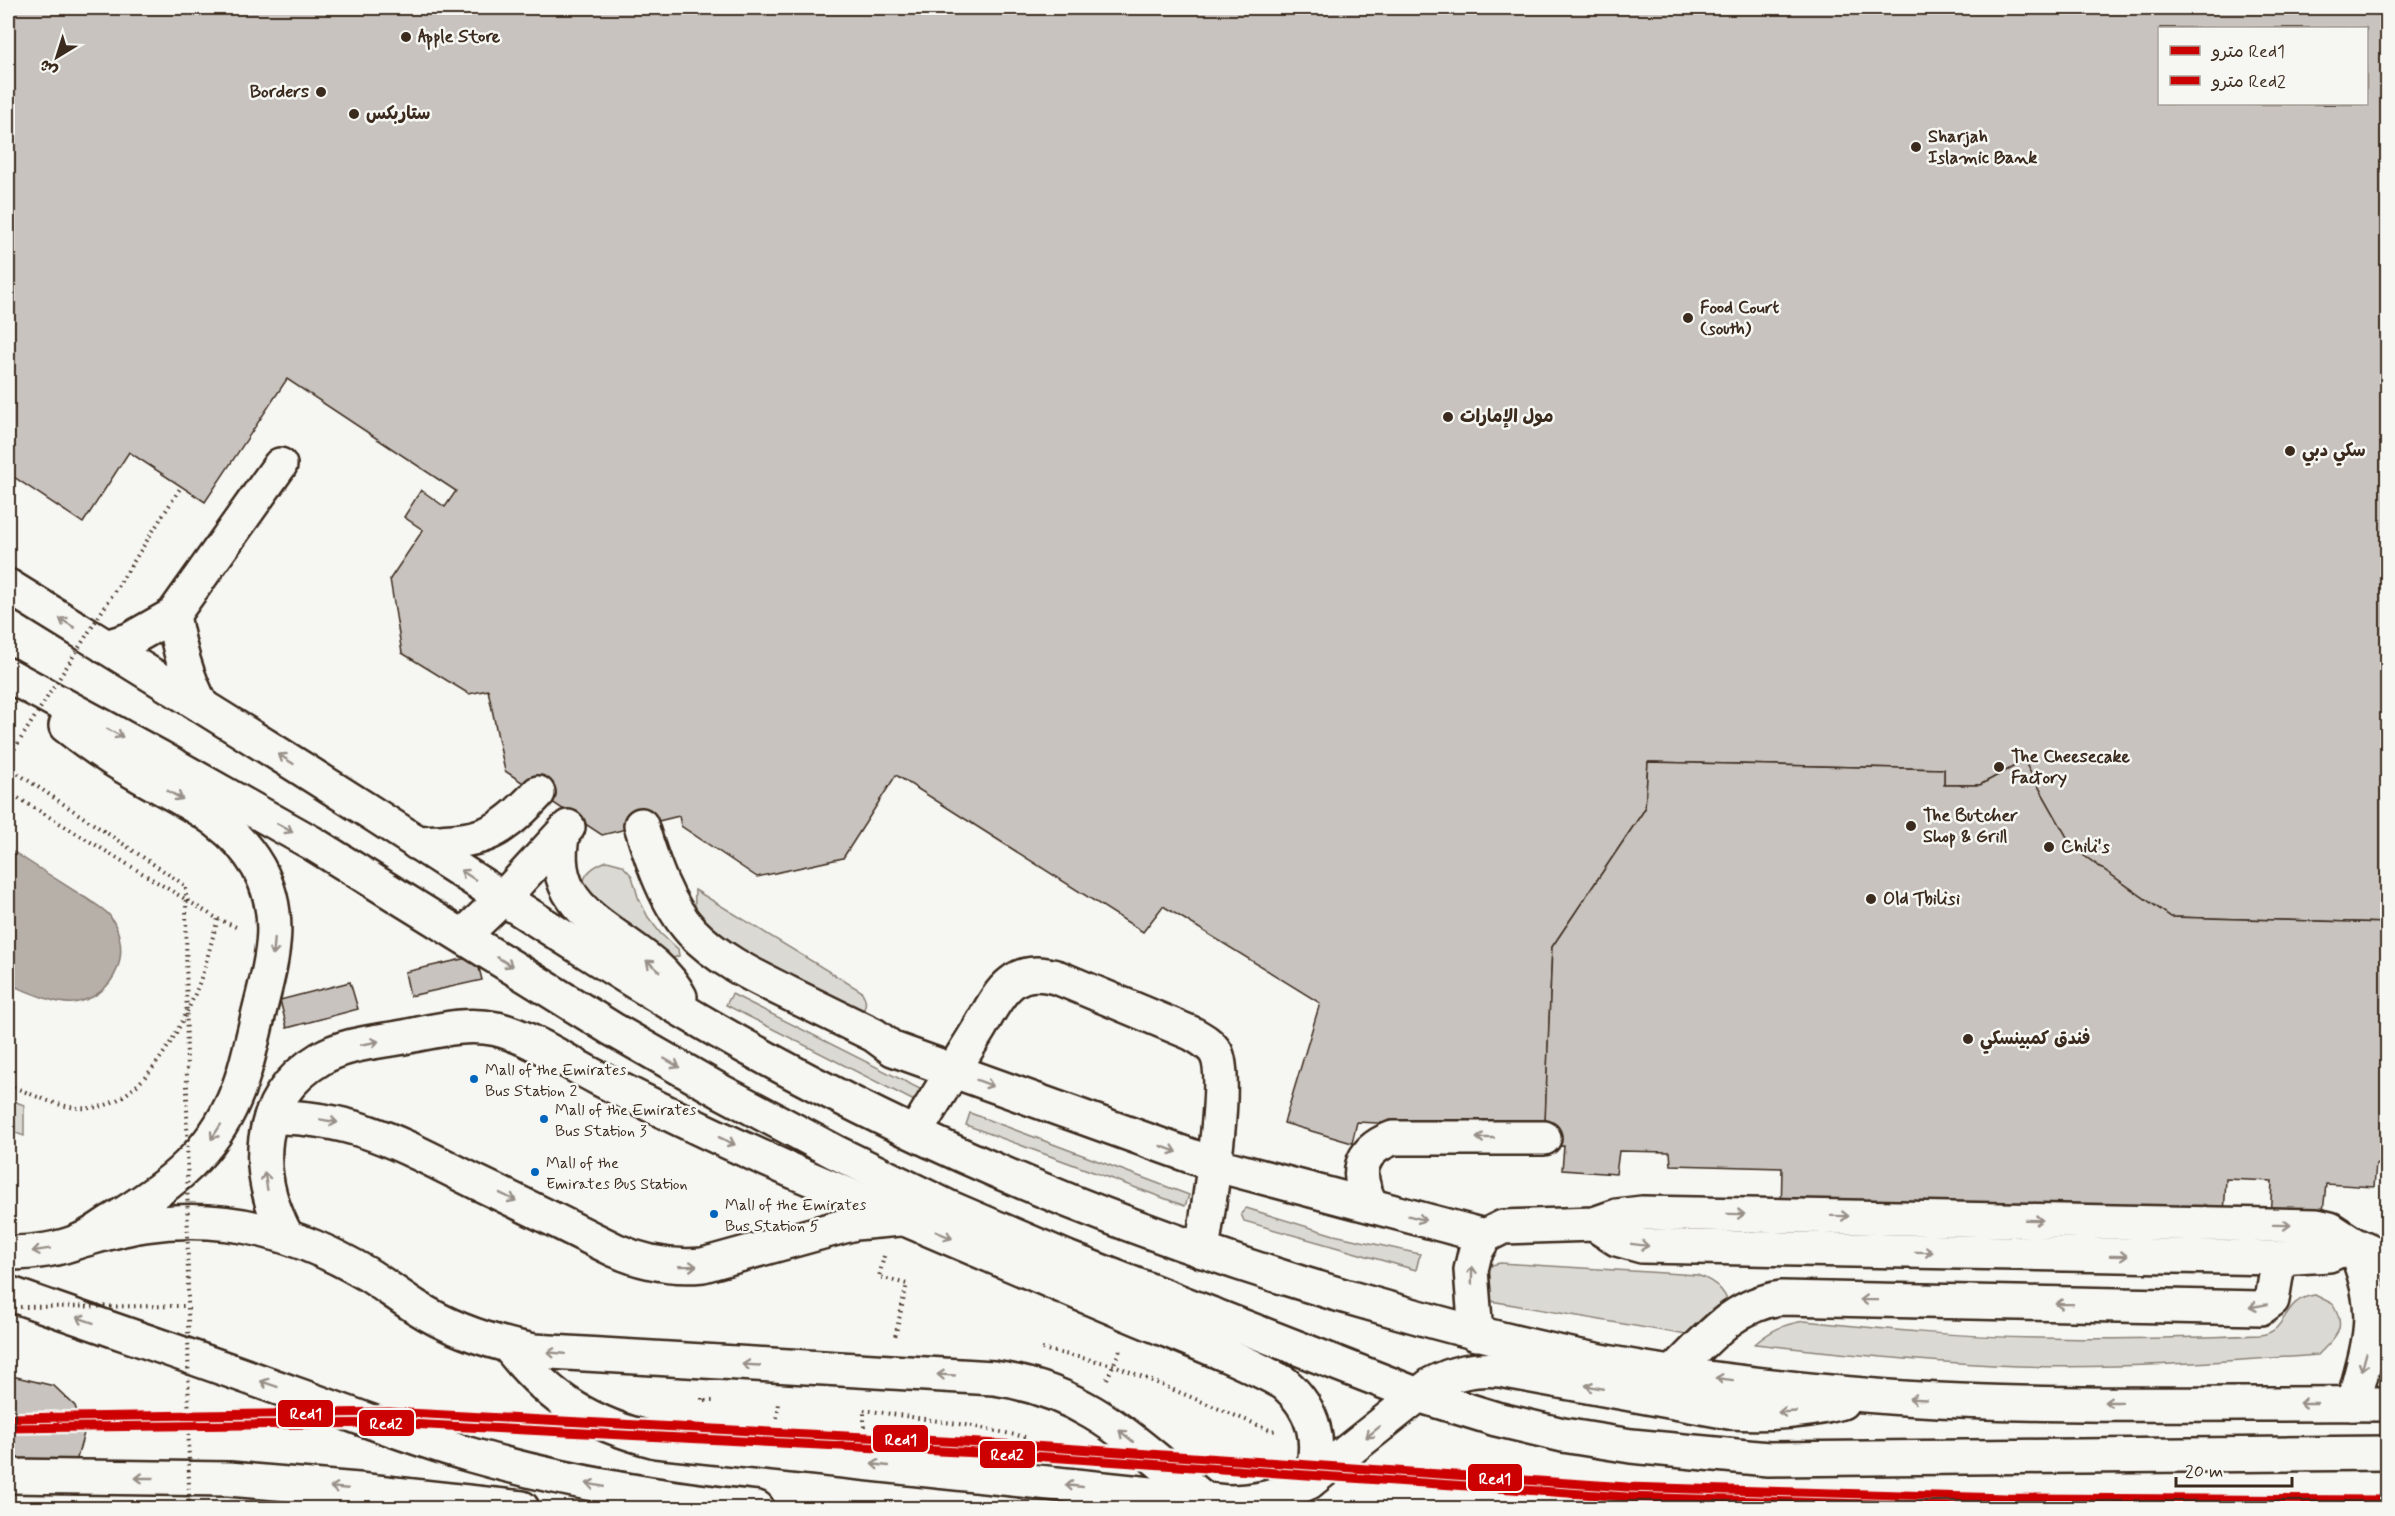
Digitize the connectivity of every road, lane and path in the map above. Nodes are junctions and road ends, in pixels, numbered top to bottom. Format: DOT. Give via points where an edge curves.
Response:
graph roads {
  1 [pos="280,465"];
  2 [pos="181,487"];
  3 [pos="8,586"];
  4 [pos="173,615"];
  5 [pos="106,647"];
  6 [pos="8,676"];
  7 [pos="202,706"];
  8 [pos="8,759"];
  9 [pos="8,767"];
  10 [pos="8,792"];
  11 [pos="538,793"];
  12 [pos="641,825"];
  13 [pos="417,843"];
  14 [pos="503,898"];
  15 [pos="463,936"];
  16 [pos="687,1012"];
  17 [pos="958,1062"];
  18 [pos="8,1085"];
  19 [pos="271,1117"];
  20 [pos="915,1132"];
  21 [pos="1544,1138"];
  22 [pos="1214,1153"];
  23 [pos="1372,1206"];
  24 [pos="908,1220"];
  25 [pos="1594,1224"];
  26 [pos="286,1235"];
  27 [pos="1485,1236"];
  28 [pos="79,1241"];
  29 [pos="2353,1244"];
  30 [pos="1202,1251"];
  31 [pos="8,1253"];
  32 [pos="885,1253"];
  33 [pos="2279,1258"];
  34 [pos="2388,1260"];
  35 [pos="8,1293"];
  36 [pos="188,1306"];
  37 [pos="8,1307"];
  38 [pos="1476,1334"];
  39 [pos="905,1341"];
  40 [pos="508,1346"];
  41 [pos="1040,1349"];
  42 [pos="1116,1359"];
  43 [pos="1114,1365"];
  44 [pos="1111,1371"];
  45 [pos="1673,1373"];
  46 [pos="1418,1395"];
  47 [pos="1864,1396"];
  48 [pos="2353,1404"];
  49 [pos="2388,1404"];
  50 [pos="1281,1429"];
  51 [pos="2388,1453"];
  52 [pos="8,1476"];
  53 [pos="1309,1482"];
  54 [pos="1204,1500"];
  55 [pos="189,1509"];
  56 [pos="522,1509"];
  57 [pos="757,1509"];
  1 -- 4 [label="main road"];
  2 -- 8 [label="path, bridge"];
  5 -- 3 [label="main road, one-way"];
  4 -- 5 [label="main road" via="129,640"];
  4 -- 7 [label="main road" via="179,649"];
  5 -- 7 [label="main road"];
  6 -- 15 [label="main road, one-way" via="292,832"];
  6 -- 28 [label="main road, one-way" via="79,736 216,819 232,833 259,870 273,912 273,957 242,1079 215,1135 173,1180"];
  13 -- 7 [label="main road, one-way"];
  9 -- 36 [label="path, bridge" via="186,886"];
  10 -- 18 [label="path" via="218,919 187,1011 163,1052 133,1090 107,1105 76,1108"];
  11 -- 13 [label="main road" via="515,818 482,837"];
  12 -- 17 [label="main road" via="652,861 674,906 691,931 711,948 738,968 874,1035 892,1049"];
  14 -- 13 [label="main road, one-way"];
  14 -- 15 [label="main road"];
  14 -- 16 [label="main road"];
  16 -- 14 [label="main road, one-way" via="674,986 658,969 591,919 566,888 560,866 569,825"];
  15 -- 46 [label="main road, one-way" via="722,1092 950,1208 1067,1258"];
  16 -- 20 [label="main road" via="798,1074"];
  17 -- 20 [label="main road"];
  17 -- 22 [label="main road"];
  17 -- 22 [label="main road" via="1011,983 1026,975 1043,973 1059,978 1205,1041 1215,1052 1221,1068"];
  19 -- 24 [label="main road, one-way" via="326,1120 378,1134 649,1263 703,1265 855,1223"];
  19 -- 24 [label="main road, one-way" via="291,1083 321,1058 339,1050 448,1028 488,1028 525,1040 685,1122"];
  26 -- 19 [label="main road, one-way" via="269,1198 265,1178 266,1136"];
  20 -- 30 [label="main road" via="1058,1196"];
  21 -- 23 [label="main road, one-way" via="1393,1138 1372,1149 1361,1172 1361,1184"];
  22 -- 23 [label="main road"];
  22 -- 30 [label="main road"];
  23 -- 27 [label="main road, one-way"];
  24 -- 53 [label="main road, one-way" via="1284,1383 1296,1393 1312,1420 1317,1451"];
  25 -- 27 [label="main road" via="1503,1227"];
  25 -- 29 [label="main road, one-way" via="1642,1213 2317,1226 2336,1232"];
  25 -- 33 [label="main road, one-way" via="1617,1239 1642,1246"];
  26 -- 28 [label="main road" via="248,1226 177,1222 144,1225"];
  26 -- 40 [label="main road" via="364,1273 446,1323"];
  38 -- 27 [label="main road, one-way" via="1471,1270 1478,1244"];
  28 -- 31 [label="main road, one-way" via="51,1249"];
  29 -- 33 [label="main road" via="2329,1256"];
  29 -- 34 [label="main road"];
  29 -- 48 [label="main road, one-way" via="2369,1289 2372,1313 2371,1337"];
  30 -- 38 [label="main road"];
  32 -- 39 [label="path" via="879,1277 907,1284 894,1341"];
  33 -- 45 [label="main road, one-way" via="2272,1300 2260,1308 1765,1300 1732,1317"];
  57 -- 35 [label="main road, one-way" via="590,1484 471,1455 373,1424"];
  36 -- 37 [label="path, bridge"];
  36 -- 55 [label="path, bridge"];
  38 -- 45 [label="main road"];
  54 -- 40 [label="main road, one-way" via="656,1441 621,1432 558,1398 531,1375"];
  54 -- 40 [label="main road, one-way" via="1105,1419 1064,1396 1018,1381 578,1355"];
  41 -- 43 [label="path"];
  42 -- 43 [label="path"];
  43 -- 44 [label="path"];
  43 -- 50 [label="path" via="1272,1431"];
  47 -- 45 [label="main road, one-way"];
  47 -- 46 [label="main road, one-way" via="1797,1412 1729,1412 1483,1369 1448,1376"];
  46 -- 51 [label="main road" via="1563,1435 1767,1459"];
  46 -- 53 [label="main road, one-way"];
  48 -- 47 [label="main road, one-way" via="1965,1401"];
  48 -- 49 [label="main road"];
  56 -- 52 [label="main road, one-way" via="229,1479"];
  53 -- 54 [label="main road" via="1290,1492 1247,1502"];
}
